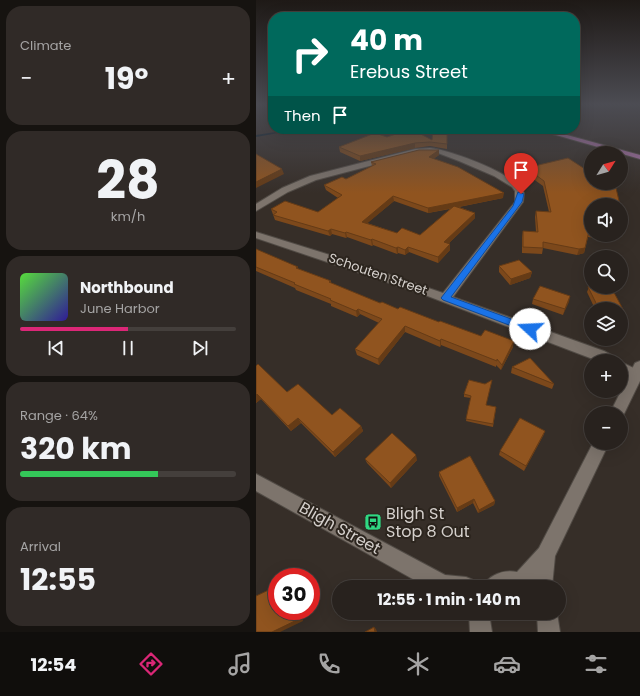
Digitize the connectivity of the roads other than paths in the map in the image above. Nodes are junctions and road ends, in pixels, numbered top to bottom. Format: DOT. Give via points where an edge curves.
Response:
graph roads {
  1 [pos="558,134"];
  2 [pos="640,157"];
  3 [pos="256,208"];
  4 [pos="256,235"];
  5 [pos="446,298"];
  6 [pos="596,354"];
  7 [pos="628,369"];
  8 [pos="638,371"];
  9 [pos="620,406"];
  10 [pos="597,450"];
  11 [pos="256,482"];
  12 [pos="546,554"];
  13 [pos="435,580"];
  14 [pos="528,580"];
  15 [pos="543,580"];
  1 -- 2 [label="highway"];
  3 -- 5 [label="street" via="302,182 415,151 446,153 504,178 516,185 521,194 519,202"];
  4 -- 5 [label="street, Schouten Street"];
  5 -- 6 [label="street, Schouten Street"];
  7 -- 8 [label="street"];
  8 -- 9 [label="street"];
  10 -- 12 [label="street"];
  11 -- 13 [label="street, Bligh Street"];
  12 -- 14 [label="street"];
  12 -- 15 [label="street"];
}
